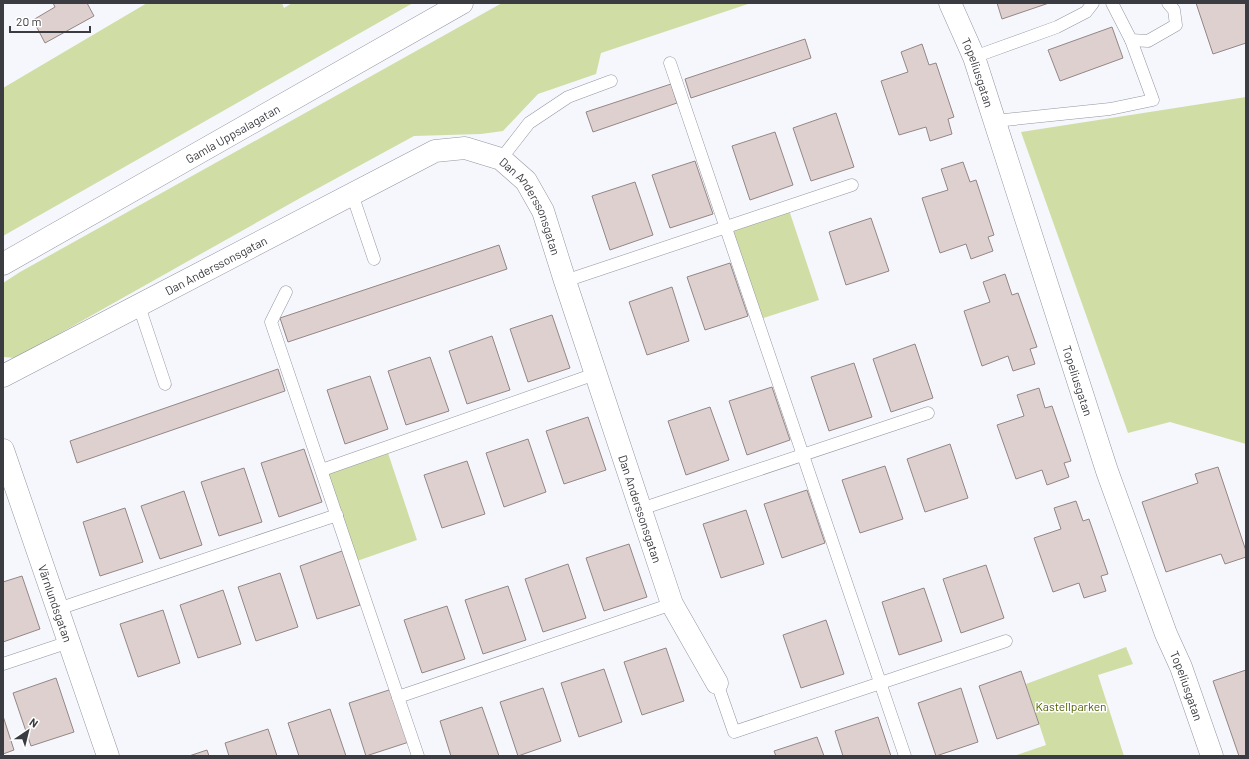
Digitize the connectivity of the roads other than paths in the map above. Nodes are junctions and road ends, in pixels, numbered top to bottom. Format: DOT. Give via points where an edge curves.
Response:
graph roads {
  1 [pos="462,3"];
  2 [pos="950,3"];
  3 [pos="1093,3"];
  4 [pos="1112,3"];
  5 [pos="1168,3"];
  6 [pos="1131,40"];
  7 [pos="974,57"];
  8 [pos="670,62"];
  9 [pos="611,81"];
  10 [pos="995,121"];
  11 [pos="501,159"];
  12 [pos="852,186"];
  13 [pos="352,194"];
  14 [pos="726,228"];
  15 [pos="374,259"];
  16 [pos="3,264"];
  17 [pos="565,281"];
  18 [pos="286,292"];
  19 [pos="139,306"];
  20 [pos="595,374"];
  21 [pos="3,376"];
  22 [pos="165,384"];
  23 [pos="928,413"];
  24 [pos="3,450"];
  25 [pos="803,455"];
  26 [pos="322,470"];
  27 [pos="641,509"];
  28 [pos="336,515"];
  29 [pos="672,604"];
  30 [pos="58,609"];
  31 [pos="1006,641"];
  32 [pos="69,642"];
  33 [pos="3,664"];
  34 [pos="717,683"];
  35 [pos="880,683"];
  36 [pos="398,697"];
  37 [pos="108,756"];
  38 [pos="418,756"];
  39 [pos="905,756"];
  40 [pos="1212,756"];
  1 -- 16 [label="street, Gamla Uppsalagatan"];
  2 -- 7 [label="street, Topeliusgatan"];
  3 -- 7 [label="lane" via="1086,12 1057,27"];
  4 -- 6 [label="lane"];
  5 -- 6 [label="lane" via="1174,10 1176,25 1148,41"];
  6 -- 10 [label="lane" via="1152,100 1110,109"];
  7 -- 10 [label="street, Topeliusgatan"];
  8 -- 14 [label="lane"];
  9 -- 11 [label="lane" via="568,97 529,122"];
  10 -- 40 [label="street, Topeliusgatan" via="1107,471"];
  11 -- 13 [label="street, Dan Anderssonsgatan" via="465,148 435,151"];
  11 -- 17 [label="street, Dan Anderssonsgatan" via="526,181 543,211"];
  12 -- 14 [label="lane"];
  13 -- 15 [label="lane"];
  13 -- 19 [label="street, Dan Anderssonsgatan"];
  14 -- 17 [label="lane"];
  14 -- 25 [label="lane"];
  17 -- 20 [label="street, Dan Anderssonsgatan"];
  18 -- 26 [label="lane" via="271,322"];
  19 -- 21 [label="street, Dan Anderssonsgatan"];
  19 -- 22 [label="lane"];
  20 -- 26 [label="lane"];
  20 -- 27 [label="street, Dan Anderssonsgatan"];
  23 -- 25 [label="lane"];
  24 -- 30 [label="street, Värnlundsgatan"];
  25 -- 27 [label="lane"];
  25 -- 35 [label="lane"];
  26 -- 28 [label="lane"];
  27 -- 29 [label="street, Dan Anderssonsgatan"];
  28 -- 30 [label="lane"];
  28 -- 36 [label="lane"];
  29 -- 34 [label="street, Dan Anderssonsgatan"];
  29 -- 36 [label="lane"];
  30 -- 32 [label="street, Värnlundsgatan"];
  31 -- 35 [label="lane"];
  32 -- 33 [label="lane"];
  32 -- 37 [label="street, Värnlundsgatan"];
  34 -- 35 [label="lane" via="734,732"];
  35 -- 39 [label="lane"];
  36 -- 38 [label="lane"];
}
